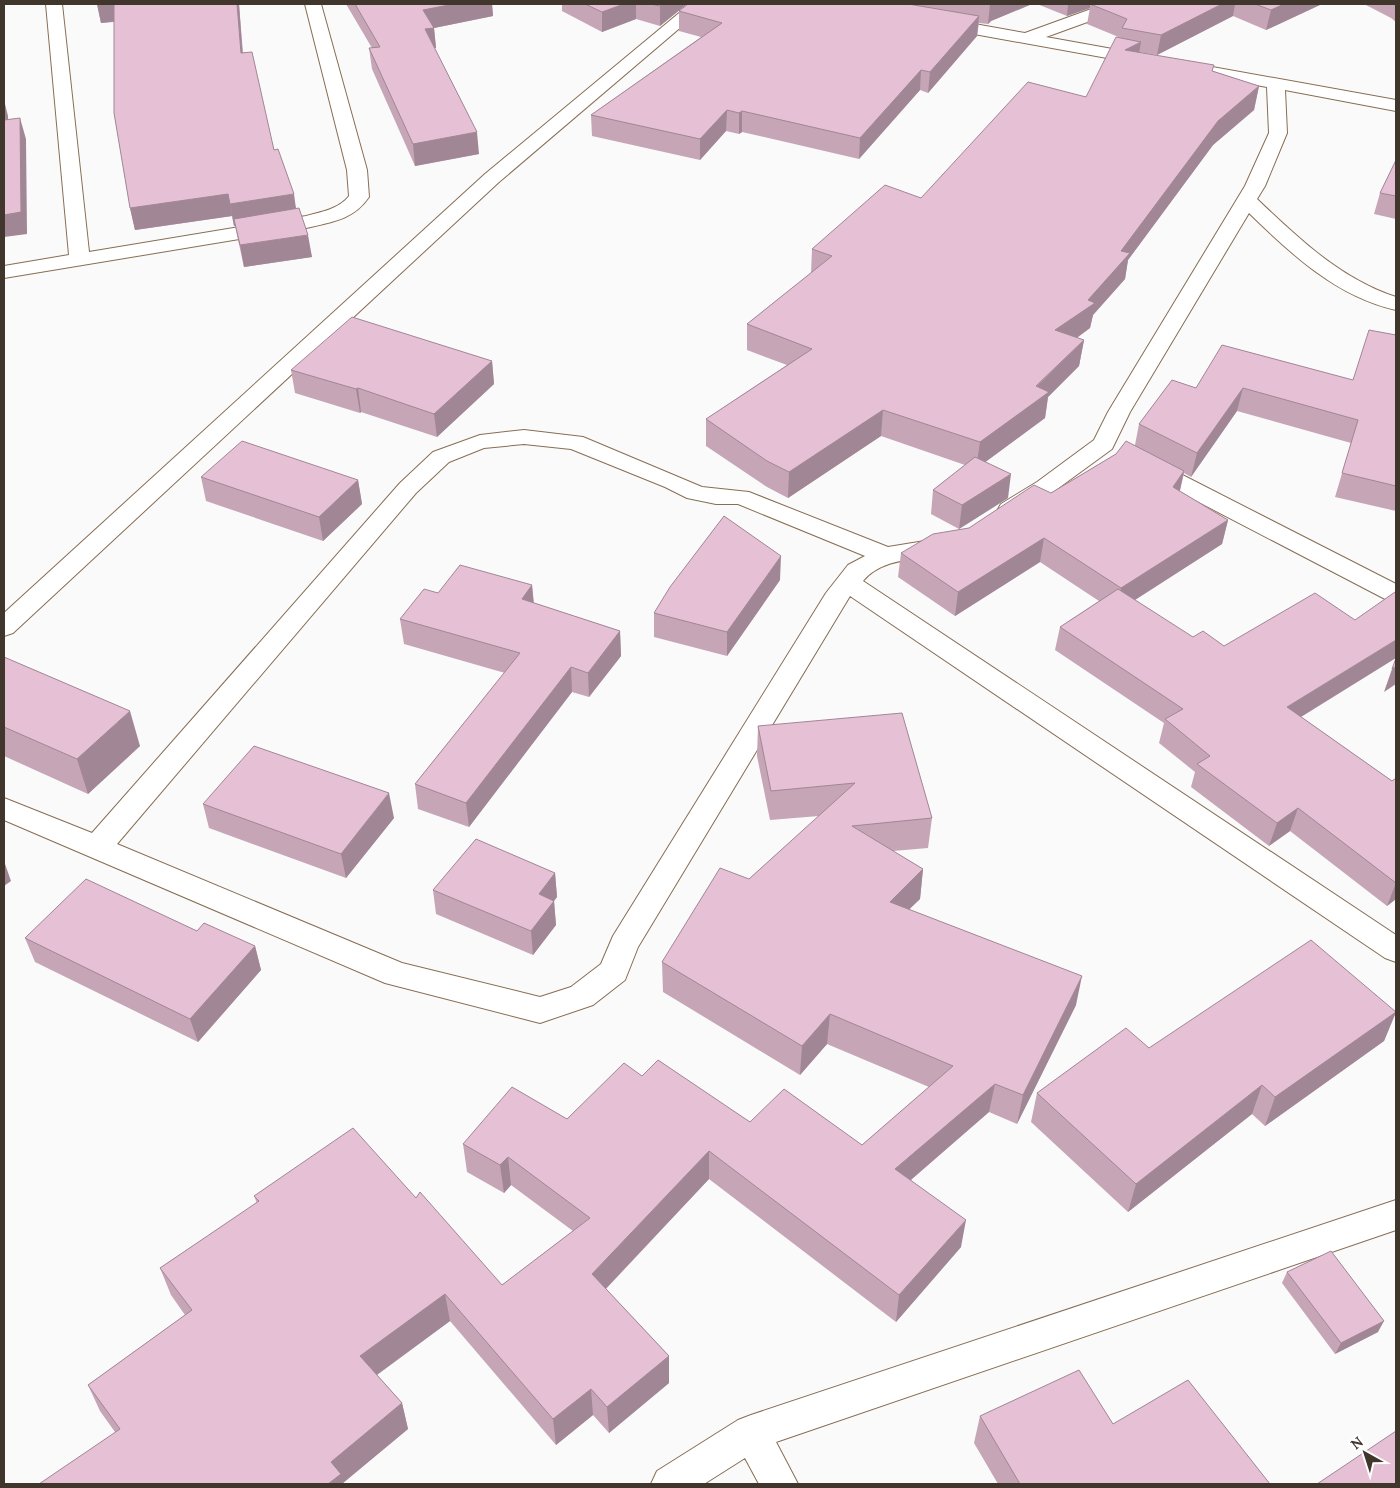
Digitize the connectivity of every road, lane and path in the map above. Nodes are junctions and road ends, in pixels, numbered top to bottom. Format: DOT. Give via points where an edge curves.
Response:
graph roads {
  1 [pos="54,4"];
  2 [pos="313,4"];
  3 [pos="700,4"];
  4 [pos="1120,4"];
  5 [pos="922,19"];
  6 [pos="1026,38"];
  7 [pos="1276,83"];
  8 [pos="1396,105"];
  9 [pos="1246,200"];
  10 [pos="80,260"];
  11 [pos="4,272"];
  12 [pos="1396,304"];
  13 [pos="1119,451"];
  14 [pos="988,524"];
  15 [pos="956,544"];
  16 [pos="886,555"];
  17 [pos="848,583"];
  18 [pos="1396,594"];
  19 [pos="4,627"];
  20 [pos="4,808"];
  21 [pos="96,848"];
  22 [pos="1396,950"];
  23 [pos="1396,1216"];
  24 [pos="751,1434"];
  25 [pos="670,1484"];
  26 [pos="779,1484"];
  1 -- 10 [label="street"];
  2 -- 10 [label="street" via="357,170 359,197 351,206 334,215 269,230"];
  3 -- 19 [label="street" via="492,178"];
  4 -- 6 [label="street"];
  5 -- 6 [label="street"];
  6 -- 7 [label="street"];
  7 -- 8 [label="street"];
  7 -- 9 [label="street" via="1278,133"];
  9 -- 12 [label="street" via="1292,244 1336,279"];
  9 -- 13 [label="street" via="1119,412"];
  10 -- 11 [label="street"];
  13 -- 14 [label="street" via="1045,487"];
  13 -- 18 [label="street"];
  15 -- 16 [label="street"];
  16 -- 17 [label="street" via="857,571"];
  16 -- 21 [label="street" via="741,497 695,493 575,442 524,437 480,442 441,458 408,488"];
  17 -- 21 [label="street" via="835,599 624,944 614,971 582,996 540,1010 396,974"];
  17 -- 22 [label="street"];
  20 -- 21 [label="street"];
  23 -- 24 [label="street"];
  24 -- 25 [label="street"];
  24 -- 26 [label="street"];
}
